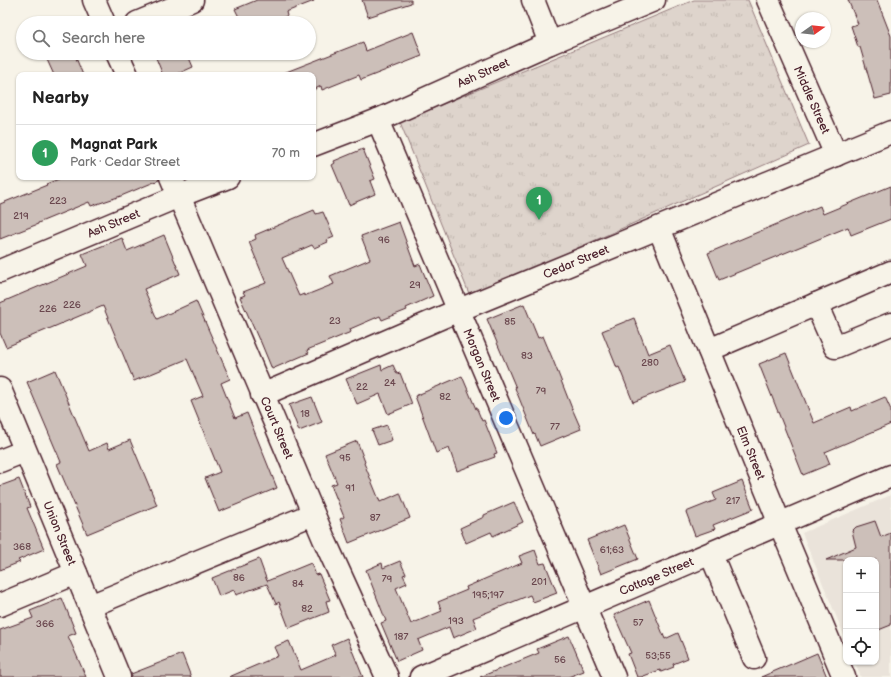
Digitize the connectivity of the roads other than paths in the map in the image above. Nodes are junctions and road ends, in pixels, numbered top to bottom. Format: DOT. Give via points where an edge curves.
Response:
graph roads {
  1 [pos="94,0"];
  2 [pos="192,0"];
  3 [pos="533,0"];
  4 [pos="654,0"];
  5 [pos="768,0"];
  6 [pos="101,16"];
  7 [pos="154,16"];
  8 [pos="550,43"];
  9 [pos="120,60"];
  10 [pos="126,72"];
  11 [pos="378,120"];
  12 [pos="891,132"];
  13 [pos="316,143"];
  14 [pos="836,155"];
  15 [pos="210,180"];
  16 [pos="174,186"];
  17 [pos="659,228"];
  18 [pos="0,270"];
  19 [pos="891,272"];
  20 [pos="816,304"];
  21 [pos="459,310"];
  22 [pos="891,324"];
  23 [pos="709,350"];
  24 [pos="0,389"];
  25 [pos="262,395"];
  26 [pos="25,451"];
  27 [pos="0,461"];
  28 [pos="891,476"];
  29 [pos="313,514"];
  30 [pos="780,524"];
  31 [pos="711,554"];
  32 [pos="76,573"];
  33 [pos="0,605"];
  34 [pos="90,606"];
  35 [pos="584,608"];
  36 [pos="754,658"];
  37 [pos="120,677"];
  38 [pos="387,677"];
  39 [pos="421,677"];
  40 [pos="614,677"];
  41 [pos="844,677"];
  1 -- 6 [label="street"];
  2 -- 7 [label="street"];
  3 -- 8 [label="street"];
  4 -- 8 [label="street, Ash Street"];
  5 -- 14 [label="street, Middle Street"];
  8 -- 11 [label="street, Ash Street"];
  9 -- 10 [label="street"];
  11 -- 13 [label="street, Ash Street"];
  11 -- 21 [label="street, Morgan Street"];
  12 -- 14 [label="street, Cedar Street"];
  14 -- 17 [label="street, Cedar Street"];
  15 -- 16 [label="street, Ash Street"];
  16 -- 18 [label="street, Ash Street"];
  16 -- 25 [label="street, Court Street"];
  17 -- 21 [label="street, Cedar Street"];
  17 -- 23 [label="street, Elm Street"];
  19 -- 20 [label="street"];
  20 -- 22 [label="street" via="835,347"];
  20 -- 23 [label="street"];
  21 -- 25 [label="street, Cedar Street"];
  21 -- 35 [label="street, Morgan Street"];
  23 -- 30 [label="street, Elm Street"];
  24 -- 26 [label="street, Union Street"];
  25 -- 29 [label="street, Court Street"];
  26 -- 27 [label="street"];
  26 -- 32 [label="street, Union Street"];
  28 -- 30 [label="street, Cottage Street"];
  29 -- 34 [label="street"];
  29 -- 38 [label="street, Court Street"];
  30 -- 31 [label="street, Cottage Street"];
  30 -- 41 [label="street, Elm Street"];
  31 -- 35 [label="street, Cottage Street"];
  31 -- 36 [label="street"];
  32 -- 33 [label="street"];
  32 -- 34 [label="street, Union Street"];
  34 -- 37 [label="street, Union Street"];
  35 -- 39 [label="street, Cottage Street"];
  35 -- 40 [label="street, Morgan Street"];
}
